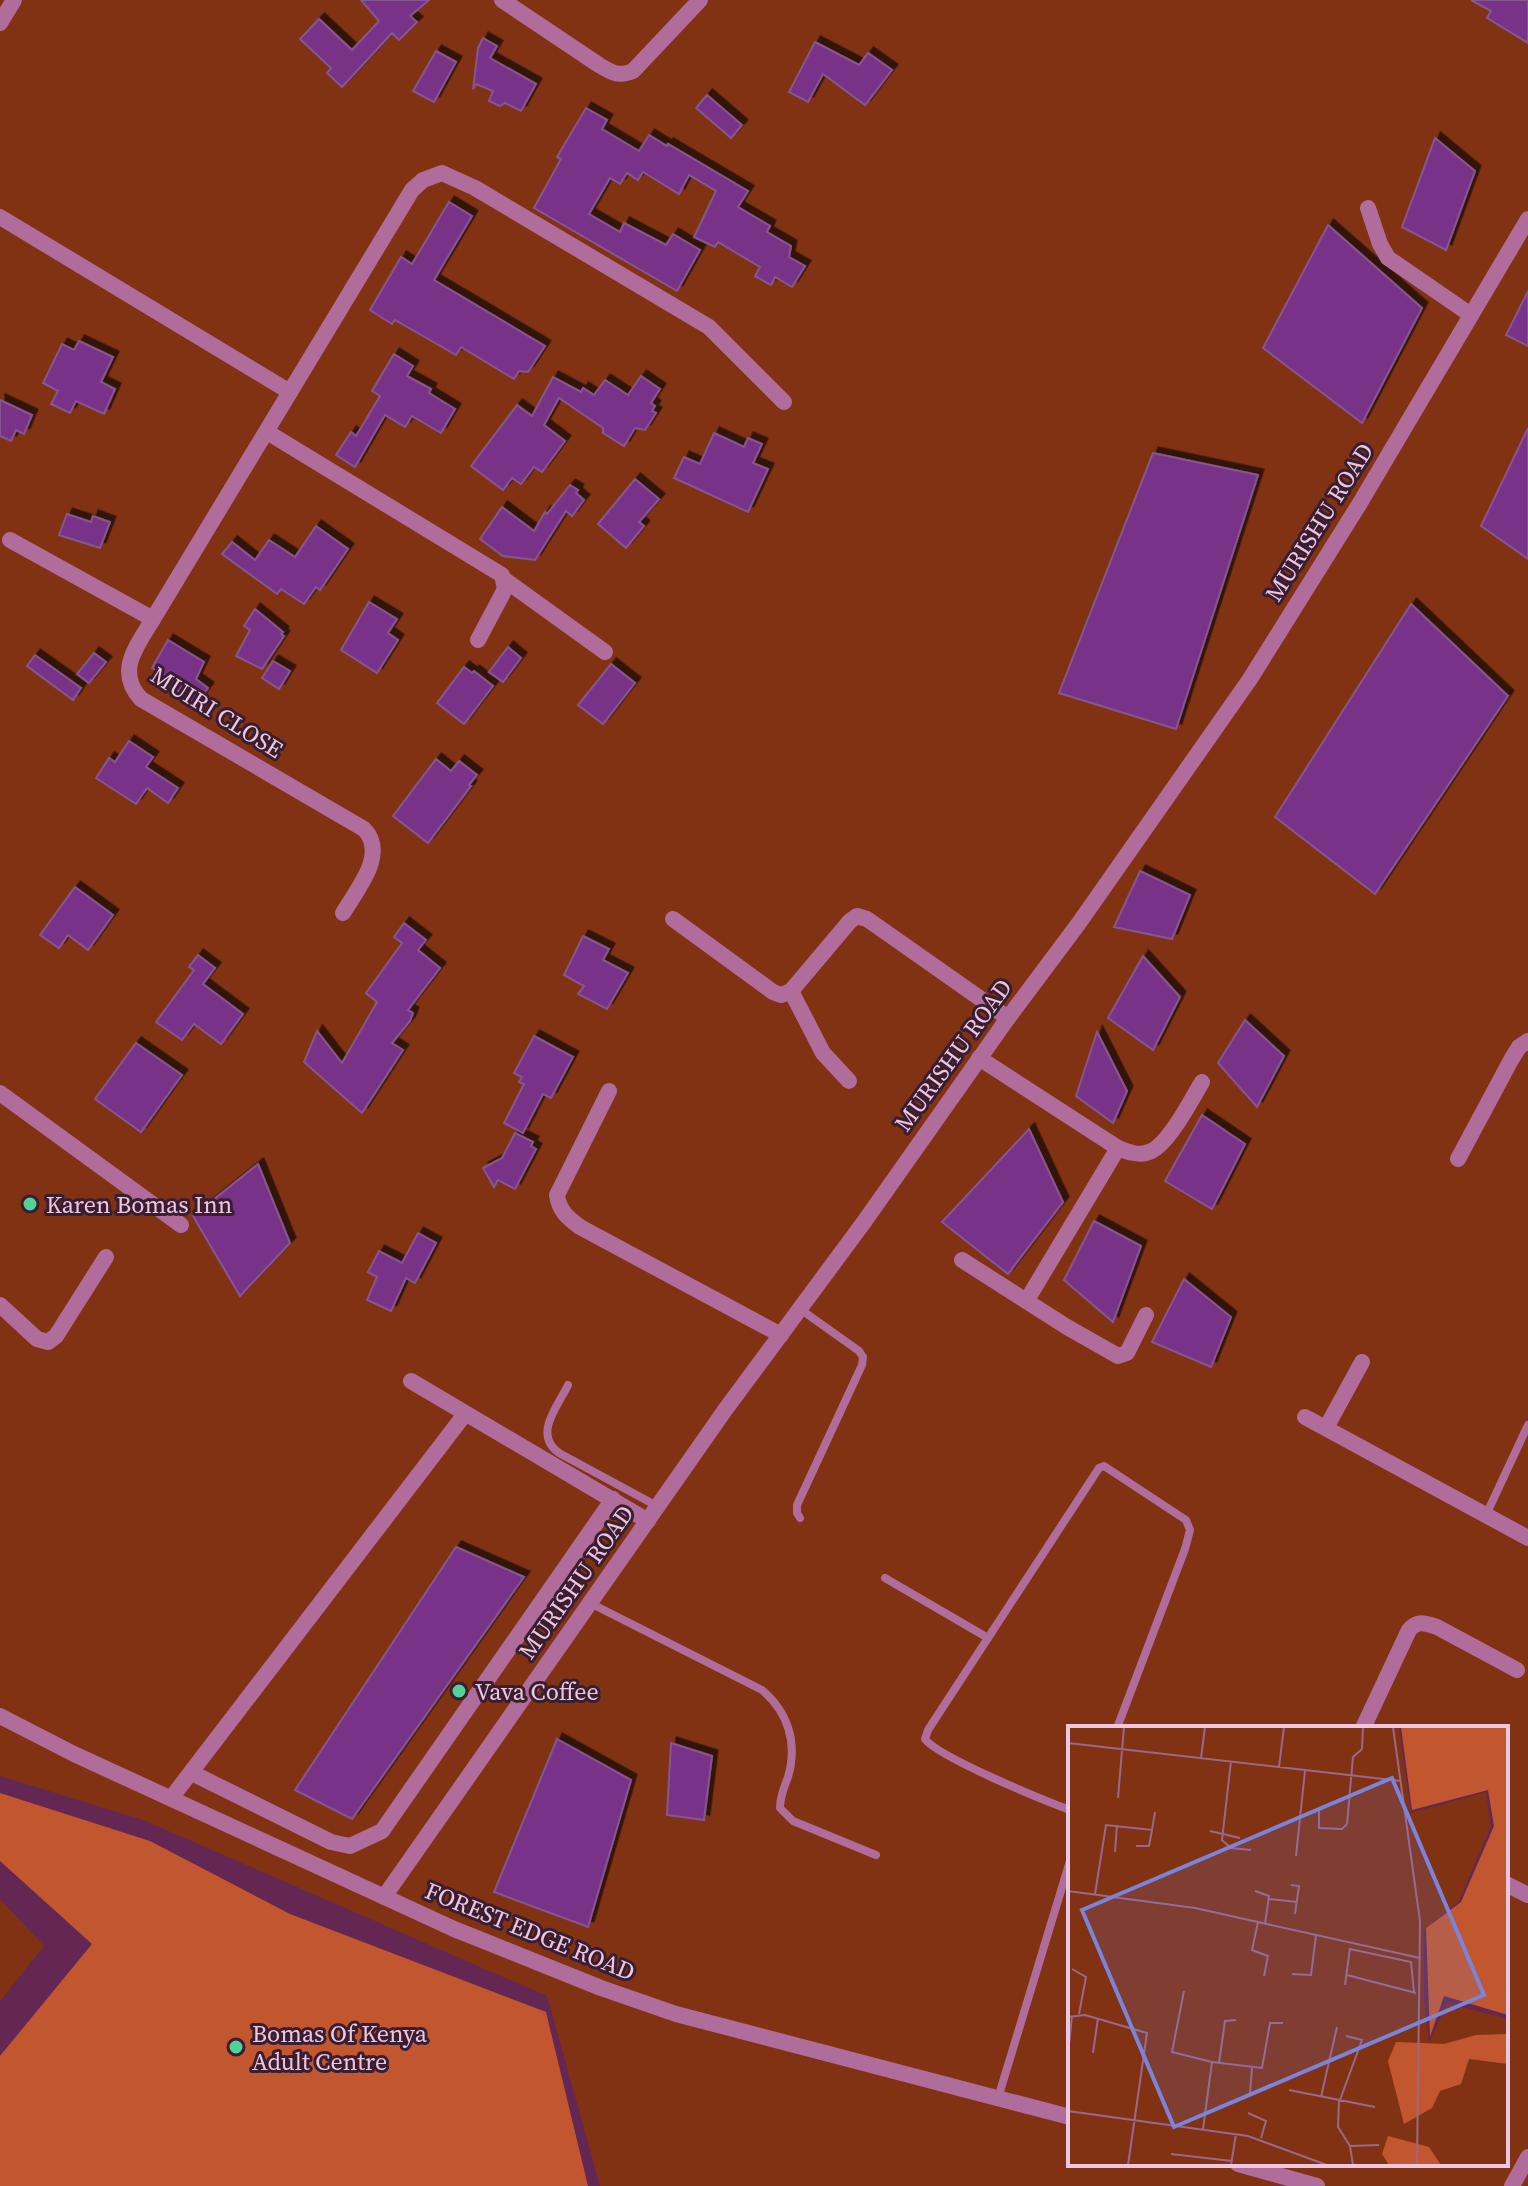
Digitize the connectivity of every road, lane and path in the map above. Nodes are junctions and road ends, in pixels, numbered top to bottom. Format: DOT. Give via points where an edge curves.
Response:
graph roads {
  1 [pos="14,0"];
  2 [pos="502,0"];
  3 [pos="700,0"];
  4 [pos="0,23"];
  5 [pos="1368,208"];
  6 [pos="0,217"];
  7 [pos="1528,219"];
  8 [pos="1471,315"];
  9 [pos="290,392"];
  10 [pos="784,402"];
  11 [pos="267,432"];
  12 [pos="10,540"];
  13 [pos="505,580"];
  14 [pos="153,619"];
  15 [pos="478,640"];
  16 [pos="605,652"];
  17 [pos="343,913"];
  18 [pos="673,919"];
  19 [pos="791,991"];
  20 [pos="1008,1018"];
  21 [pos="1528,1041"];
  22 [pos="979,1058"];
  23 [pos="849,1081"];
  24 [pos="1202,1082"];
  25 [pos="609,1091"];
  26 [pos="0,1093"];
  27 [pos="1118,1148"];
  28 [pos="1458,1159"];
  29 [pos="181,1225"];
  30 [pos="106,1257"];
  31 [pos="962,1260"];
  32 [pos="1027,1300"];
  33 [pos="0,1305"];
  34 [pos="800,1309"];
  35 [pos="1146,1315"];
  36 [pos="781,1335"];
  37 [pos="1362,1362"];
  38 [pos="411,1381"];
  39 [pos="568,1385"];
  40 [pos="465,1414"];
  41 [pos="1305,1417"];
  42 [pos="1528,1425"];
  43 [pos="1326,1428"];
  44 [pos="613,1499"];
  45 [pos="653,1514"];
  46 [pos="1486,1515"];
  47 [pos="800,1518"];
  48 [pos="1528,1538"];
  49 [pos="885,1578"];
  50 [pos="590,1603"];
  51 [pos="988,1638"];
  52 [pos="1517,1670"];
  53 [pos="0,1716"];
  54 [pos="1118,1726"];
  55 [pos="1364,1726"];
  56 [pos="192,1773"];
  57 [pos="172,1797"];
  58 [pos="1068,1809"];
  59 [pos="876,1855"];
  60 [pos="1068,1867"];
  61 [pos="1508,1885"];
  62 [pos="1528,1895"];
  63 [pos="384,1897"];
  64 [pos="997,2098"];
  65 [pos="1068,2116"];
  66 [pos="1528,2157"];
  67 [pos="1245,2166"];
  68 [pos="1317,2186"];
  69 [pos="1512,2186"];
  1 -- 4 [label="street"];
  2 -- 3 [label="street" via="599,65 624,75"];
  5 -- 8 [label="street" via="1388,258"];
  6 -- 9 [label="street"];
  7 -- 8 [label="street, MURISHU ROAD"];
  8 -- 20 [label="street, MURISHU ROAD" via="1250,679"];
  9 -- 10 [label="street, MUIRI CLOSE" via="412,190 442,173 709,327"];
  9 -- 11 [label="street, MUIRI CLOSE"];
  11 -- 13 [label="street"];
  11 -- 14 [label="street, MUIRI CLOSE"];
  12 -- 14 [label="street"];
  13 -- 15 [label="street"];
  13 -- 16 [label="street"];
  14 -- 17 [label="street, MUIRI CLOSE" via="131,657 128,674 141,699 372,837 375,852"];
  18 -- 19 [label="street" via="773,992"];
  19 -- 20 [label="street" via="857,916"];
  19 -- 23 [label="street" via="823,1053"];
  20 -- 22 [label="street, MURISHU ROAD"];
  21 -- 28 [label="street" via="1511,1060"];
  22 -- 27 [label="street"];
  22 -- 34 [label="street, MURISHU ROAD"];
  24 -- 27 [label="street" via="1161,1146 1133,1154"];
  25 -- 36 [label="street" via="557,1195 558,1206 580,1227"];
  26 -- 29 [label="street"];
  27 -- 32 [label="street"];
  30 -- 33 [label="street" via="48,1342 37,1339"];
  31 -- 32 [label="street"];
  32 -- 35 [label="street" via="1121,1357"];
  34 -- 36 [label="street, MURISHU ROAD"];
  34 -- 47 [label="lane" via="863,1357 797,1505"];
  36 -- 45 [label="street, MURISHU ROAD"];
  37 -- 43 [label="street"];
  38 -- 40 [label="street"];
  39 -- 45 [label="lane" via="546,1429 549,1444"];
  40 -- 44 [label="street"];
  40 -- 56 [label="street"];
  41 -- 43 [label="street"];
  42 -- 46 [label="lane"];
  43 -- 46 [label="street"];
  44 -- 45 [label="street"];
  44 -- 56 [label="street" via="382,1831 350,1846 331,1842"];
  45 -- 50 [label="street, MURISHU ROAD"];
  46 -- 48 [label="street"];
  49 -- 51 [label="lane"];
  50 -- 59 [label="lane" via="774,1700 792,1743 780,1808 793,1821"];
  50 -- 63 [label="street, MURISHU ROAD"];
  51 -- 54 [label="lane" via="1099,1468 1104,1466 1186,1520 1190,1530 1185,1549"];
  51 -- 58 [label="lane" via="925,1739 953,1758"];
  52 -- 55 [label="street" via="1437,1627 1415,1624"];
  53 -- 57 [label="street, FOREST EDGE ROAD"];
  56 -- 57 [label="street"];
  57 -- 63 [label="street, FOREST EDGE ROAD"];
  60 -- 64 [label="lane"];
  61 -- 62 [label="street"];
  63 -- 64 [label="street, FOREST EDGE ROAD" via="586,1983 676,2014"];
  64 -- 65 [label="street, FOREST EDGE ROAD"];
  66 -- 69 [label="street"];
  67 -- 68 [label="street"];
}
